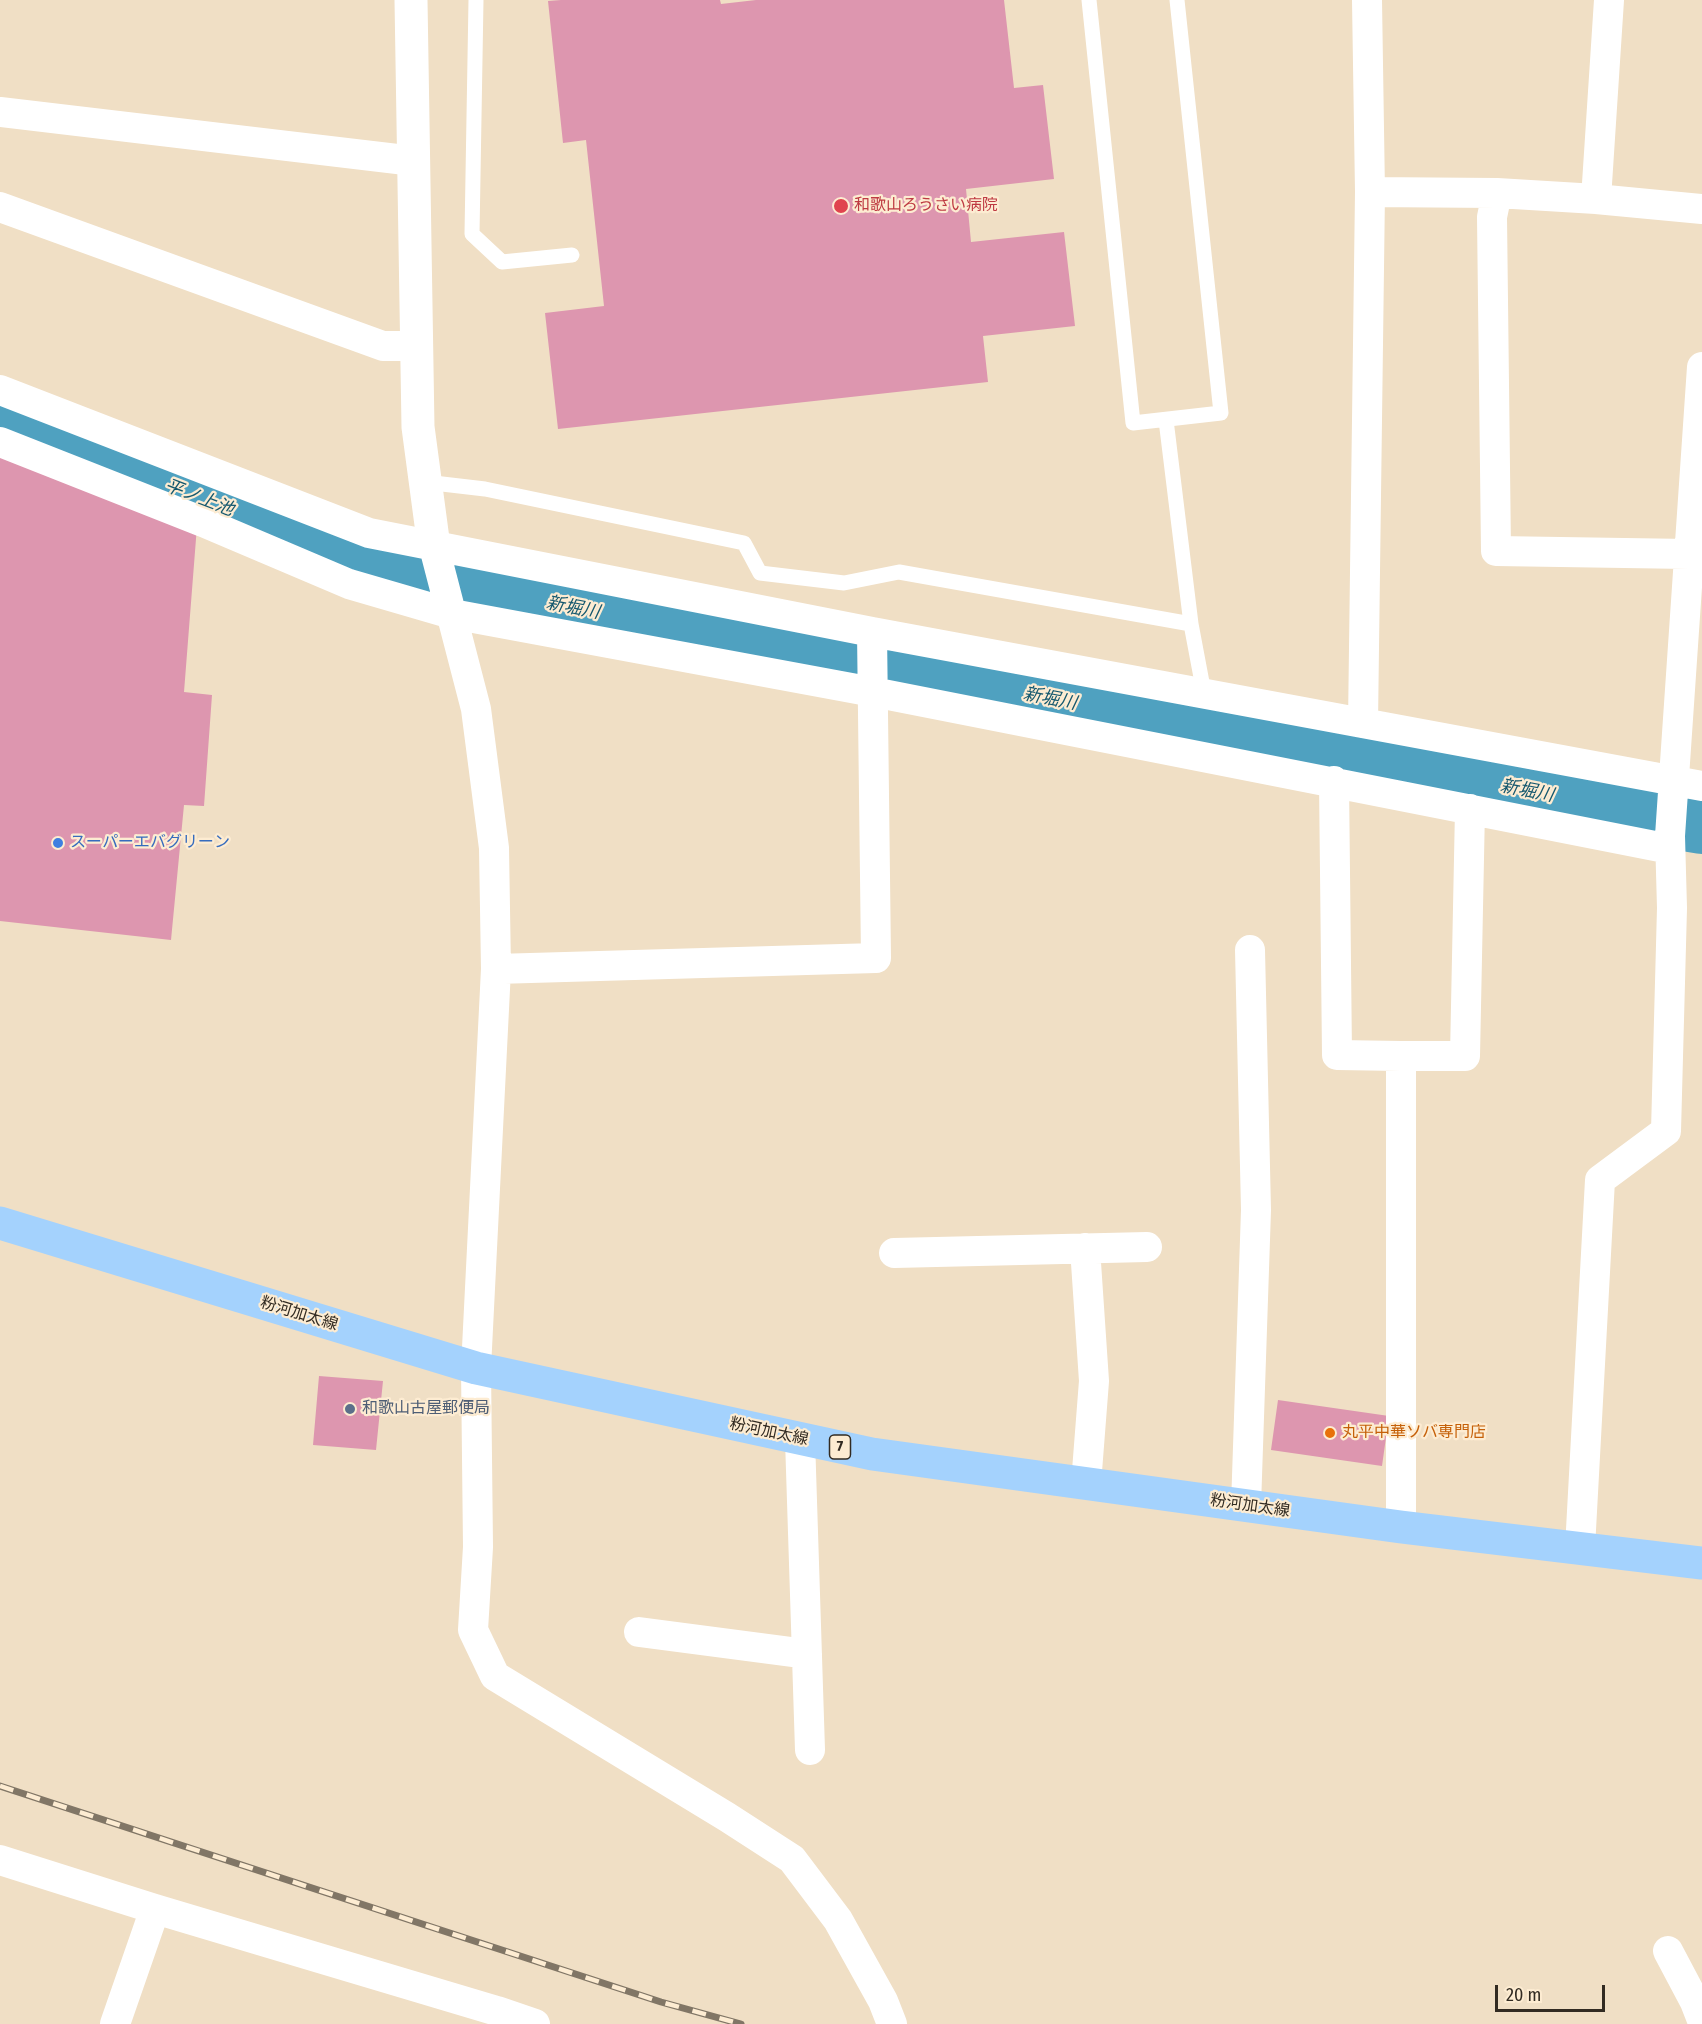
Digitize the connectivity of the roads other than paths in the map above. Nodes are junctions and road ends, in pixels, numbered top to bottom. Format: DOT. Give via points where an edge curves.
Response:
graph roads {
  1 [pos="411,0"];
  2 [pos="476,0"];
  3 [pos="1089,0"];
  4 [pos="1177,0"];
  5 [pos="1367,0"];
  6 [pos="1609,0"];
  7 [pos="0,112"];
  8 [pos="414,161"];
  9 [pos="1370,192"];
  10 [pos="1497,193"];
  11 [pos="1596,199"];
  12 [pos="0,207"];
  13 [pos="1702,209"];
  14 [pos="572,255"];
  15 [pos="417,346"];
  16 [pos="1701,385"];
  17 [pos="0,390"];
  18 [pos="1166,420"];
  19 [pos="0,442"];
  20 [pos="425,482"];
  21 [pos="434,547"];
  22 [pos="1689,554"];
  23 [pos="1694,585"];
  24 [pos="452,614"];
  25 [pos="1191,624"];
  26 [pos="872,632"];
  27 [pos="873,692"];
  28 [pos="1204,693"];
  29 [pos="1363,723"];
  30 [pos="1334,781"];
  31 [pos="1683,787"];
  32 [pos="1470,808"];
  33 [pos="1670,843"];
  34 [pos="1250,950"];
  35 [pos="496,969"];
  36 [pos="1401,1056"];
  37 [pos="0,1224"];
  38 [pos="1147,1247"];
  39 [pos="1085,1248"];
  40 [pos="894,1253"];
  41 [pos="476,1368"];
  42 [pos="800,1439"];
  43 [pos="1086,1484"];
  44 [pos="1246,1506"];
  45 [pos="1401,1527"];
  46 [pos="1580,1548"];
  47 [pos="1702,1563"];
  48 [pos="639,1632"];
  49 [pos="807,1654"];
  50 [pos="810,1750"];
  51 [pos="0,1860"];
  52 [pos="155,1909"];
  53 [pos="1668,1951"];
  54 [pos="1700,2007"];
  55 [pos="115,2024"];
  56 [pos="535,2024"];
  57 [pos="892,2024"];
  1 -- 8 [label="street"];
  2 -- 14 [label="lane" via="472,234 502,262"];
  3 -- 18 [label="lane" via="1133,423"];
  4 -- 18 [label="lane" via="1221,413"];
  5 -- 9 [label="street"];
  6 -- 11 [label="street"];
  7 -- 8 [label="street"];
  8 -- 15 [label="street"];
  9 -- 10 [label="street"];
  9 -- 29 [label="street"];
  10 -- 11 [label="street"];
  10 -- 22 [label="street" via="1492,217 1496,551"];
  11 -- 13 [label="street"];
  12 -- 15 [label="street" via="382,346"];
  15 -- 20 [label="street" via="418,427"];
  16 -- 22 [label="street"];
  17 -- 21 [label="street" via="369,533"];
  18 -- 25 [label="lane"];
  19 -- 24 [label="street" via="349,584"];
  20 -- 21 [label="street"];
  20 -- 25 [label="lane" via="485,489 744,543 760,573 844,583 899,572"];
  21 -- 24 [label="street"];
  21 -- 26 [label="street"];
  22 -- 23 [label="street"];
  23 -- 31 [label="street"];
  24 -- 27 [label="street"];
  24 -- 35 [label="street" via="476,709 494,848"];
  25 -- 28 [label="lane"];
  26 -- 27 [label="street"];
  26 -- 28 [label="street"];
  27 -- 30 [label="street"];
  27 -- 35 [label="street" via="876,958"];
  28 -- 29 [label="street"];
  29 -- 31 [label="street"];
  30 -- 32 [label="street"];
  30 -- 36 [label="street" via="1337,1055"];
  31 -- 33 [label="street"];
  32 -- 33 [label="street"];
  32 -- 36 [label="street" via="1465,1056"];
  33 -- 46 [label="street" via="1666,1131 1600,1180"];
  34 -- 44 [label="street" via="1256,1210"];
  35 -- 41 [label="street"];
  36 -- 45 [label="street"];
  37 -- 41 [label="main road, 粉河加太線 / 7"];
  38 -- 39 [label="street"];
  39 -- 40 [label="street"];
  39 -- 43 [label="street" via="1094,1381"];
  41 -- 42 [label="main road, 粉河加太線 / 7"];
  41 -- 57 [label="street" via="478,1547 473,1630 495,1676 792,1859 838,1920"];
  42 -- 43 [label="main road, 粉河加太線 / 7" via="872,1454"];
  42 -- 49 [label="street"];
  43 -- 44 [label="main road, 粉河加太線 / 7"];
  44 -- 45 [label="main road, 粉河加太線 / 7"];
  45 -- 46 [label="main road, 粉河加太線 / 7"];
  46 -- 47 [label="main road, 粉河加太線 / 7"];
  48 -- 49 [label="street"];
  49 -- 50 [label="street"];
  51 -- 52 [label="street"];
  52 -- 55 [label="street"];
  52 -- 56 [label="street"];
  53 -- 54 [label="street"];
}
